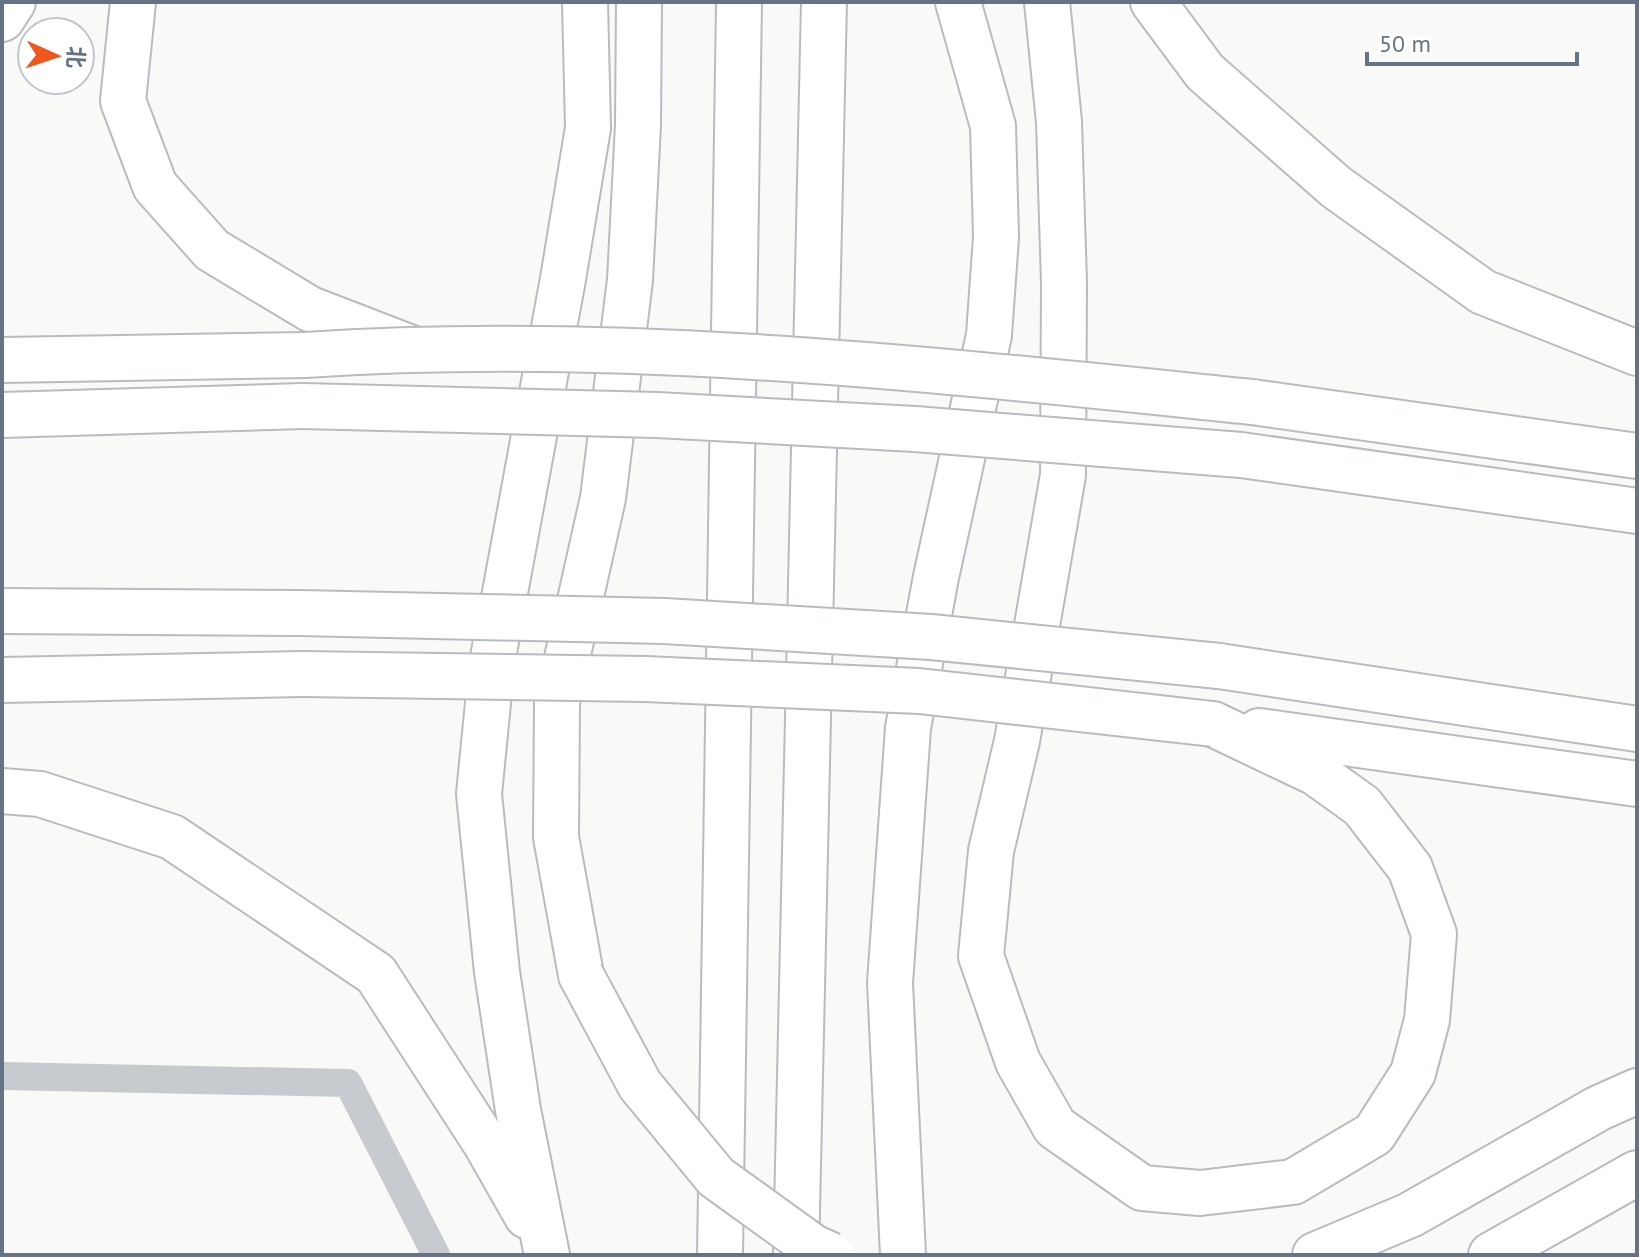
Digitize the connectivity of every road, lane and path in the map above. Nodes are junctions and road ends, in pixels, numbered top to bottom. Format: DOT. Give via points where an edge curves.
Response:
graph roads {
  1 [pos="13,2"];
  2 [pos="133,2"];
  3 [pos="585,2"];
  4 [pos="639,2"];
  5 [pos="739,2"];
  6 [pos="824,2"];
  7 [pos="958,2"];
  8 [pos="1047,2"];
  9 [pos="1153,2"];
  10 [pos="2,19"];
  11 [pos="411,348"];
  12 [pos="1637,353"];
  13 [pos="2,360"];
  14 [pos="2,415"];
  15 [pos="1637,456"];
  16 [pos="1637,511"];
  17 [pos="2,611"];
  18 [pos="2,680"];
  19 [pos="1213,724"];
  20 [pos="1637,729"];
  21 [pos="1637,784"];
  22 [pos="2,791"];
  23 [pos="2,1076"];
  24 [pos="1637,1091"];
  25 [pos="1637,1173"];
  26 [pos="547,1252"];
  27 [pos="436,1255"];
  28 [pos="720,1255"];
  29 [pos="796,1255"];
  30 [pos="831,1255"];
  31 [pos="903,1255"];
  32 [pos="1315,1255"];
  33 [pos="1491,1255"];
  1 -- 10 [label="main road"];
  2 -- 11 [label="main road" via="123,101 155,186 212,250 310,309"];
  3 -- 26 [label="main road" via="588,128 492,663 479,794 499,988"];
  4 -- 30 [label="main road, bridge" via="630,280 603,498 557,703 556,837 581,975 640,1085 716,1177"];
  5 -- 28 [label="main road"];
  6 -- 29 [label="main road"];
  7 -- 31 [label="main road" via="993,126 996,237 989,335 908,728 890,983"];
  8 -- 19 [label="main road" via="1059,122 1063,475 1017,741 991,851 981,956 1018,1062 1055,1127 1142,1188 1200,1193 1293,1182 1374,1134 1413,1073 1427,1020 1434,934 1410,868 1362,806 1316,773"];
  9 -- 12 [label="main road" via="1205,72 1336,187 1483,292"];
  11 -- 13 [label="main road, bridge"];
  11 -- 15 [label="main road, bridge" via="660,351 922,368 1252,402"];
  14 -- 16 [label="main road, bridge" via="303,406 657,415 915,429 1241,455"];
  17 -- 20 [label="main road, bridge" via="664,621 931,637 1219,666"];
  18 -- 19 [label="main road, bridge" via="302,674 645,679 919,691"];
  19 -- 21 [label="main road"];
  22 -- 26 [label="main road" via="40,794 172,837 376,974 486,1144"];
  23 -- 27 [label="street" via="348,1083"];
  24 -- 32 [label="main road" via="1410,1215"];
  25 -- 33 [label="main road"];
}
